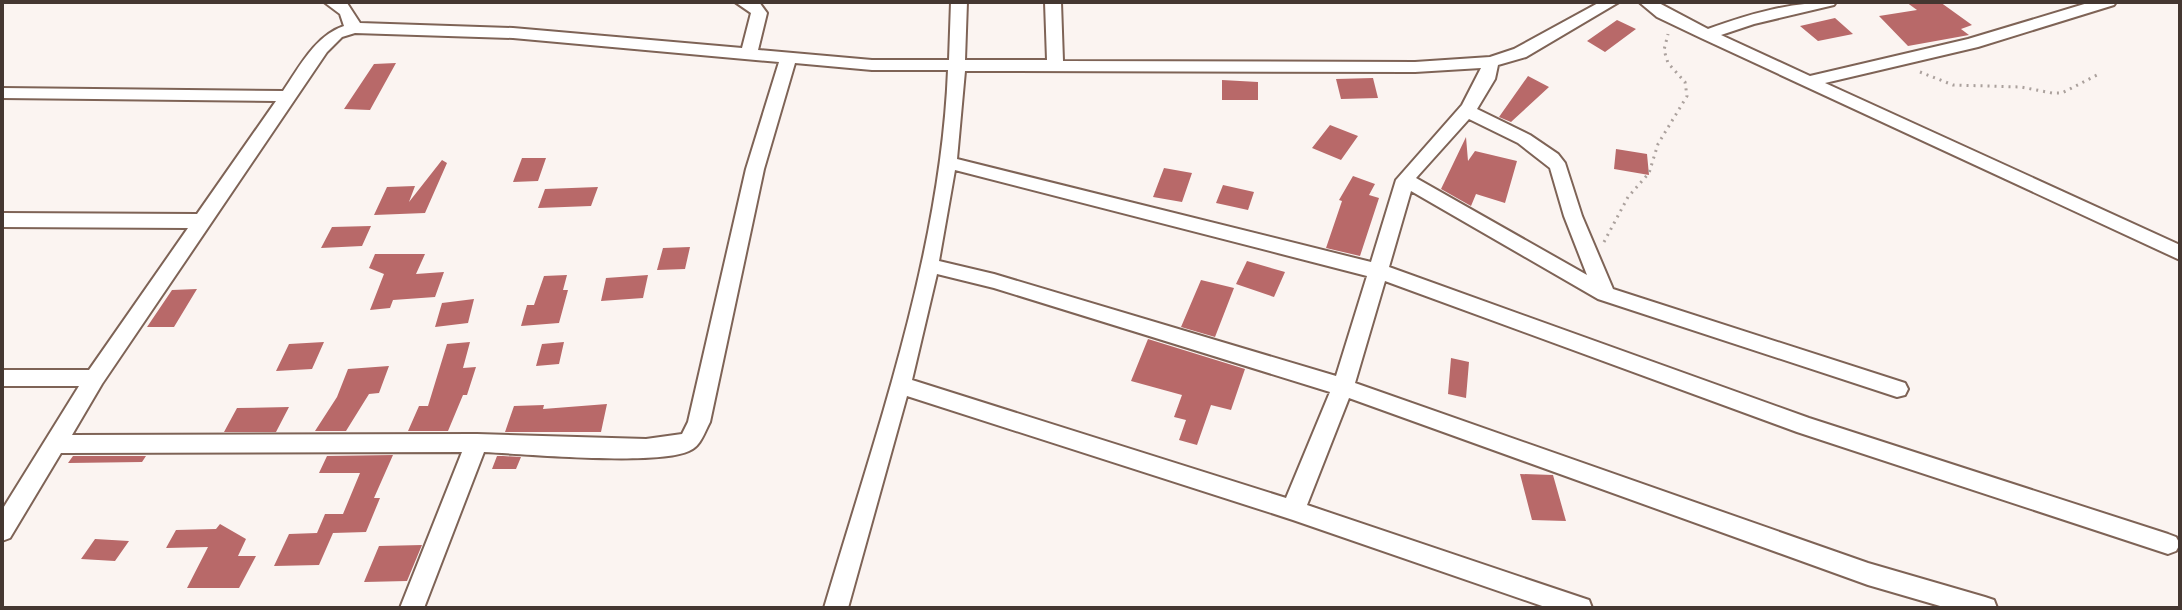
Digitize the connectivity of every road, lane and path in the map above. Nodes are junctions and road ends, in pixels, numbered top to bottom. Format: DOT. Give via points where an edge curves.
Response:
graph roads {
  1 [pos="332,2"];
  2 [pos="743,2"];
  3 [pos="959,2"];
  4 [pos="1053,2"];
  5 [pos="1611,2"];
  6 [pos="1647,2"];
  7 [pos="1828,2"];
  8 [pos="2108,2"];
  9 [pos="1663,14"];
  10 [pos="353,28"];
  11 [pos="1707,35"];
  12 [pos="749,55"];
  13 [pos="788,58"];
  14 [pos="1491,62"];
  15 [pos="1887,63"];
  16 [pos="959,68"];
  17 [pos="1055,68"];
  18 [pos="2097,75"];
  19 [pos="1811,81"];
  20 [pos="2,93"];
  21 [pos="287,96"];
  22 [pos="1465,110"];
  23 [pos="950,163"];
  24 [pos="1405,180"];
  25 [pos="2,220"];
  26 [pos="203,221"];
  27 [pos="2180,253"];
  28 [pos="1592,261"];
  29 [pos="932,266"];
  30 [pos="1380,272"];
  31 [pos="1605,294"];
  32 [pos="2,378"];
  33 [pos="95,378"];
  34 [pos="899,385"];
  35 [pos="1343,387"];
  36 [pos="1897,389"];
  37 [pos="477,443"];
  38 [pos="54,444"];
  39 [pos="1293,510"];
  40 [pos="2,531"];
  41 [pos="2168,544"];
  42 [pos="412,608"];
  43 [pos="836,608"];
  44 [pos="1580,608"];
  45 [pos="1985,608"];
  1 -- 10 [label="street" via="350,14"];
  2 -- 12 [label="street" via="759,13"];
  3 -- 16 [label="street"];
  4 -- 17 [label="street"];
  5 -- 14 [label="street" via="1520,53"];
  6 -- 9 [label="street"];
  7 -- 11 [label="street"];
  8 -- 15 [label="street"];
  9 -- 11 [label="street"];
  9 -- 28 [label="path" via="1668,35 1664,50 1685,82 1687,96 1658,144 1649,173 1628,197"];
  10 -- 12 [label="street" via="513,33"];
  10 -- 21 [label="street" via="321,48"];
  11 -- 19 [label="street"];
  12 -- 13 [label="street"];
  13 -- 16 [label="street"];
  13 -- 37 [label="street" via="755,169 699,422 690,440 646,448"];
  14 -- 17 [label="street"];
  14 -- 22 [label="street"];
  15 -- 18 [label="path" via="1953,85 2052,93"];
  15 -- 19 [label="street"];
  16 -- 17 [label="street"];
  16 -- 23 [label="street"];
  19 -- 27 [label="street"];
  20 -- 21 [label="street"];
  21 -- 26 [label="street"];
  22 -- 24 [label="street"];
  22 -- 28 [label="street" via="1552,158"];
  23 -- 29 [label="street"];
  23 -- 30 [label="street"];
  24 -- 30 [label="street"];
  24 -- 31 [label="street"];
  25 -- 26 [label="street"];
  26 -- 33 [label="street"];
  28 -- 31 [label="street"];
  29 -- 34 [label="street"];
  29 -- 35 [label="street"];
  30 -- 35 [label="street"];
  30 -- 41 [label="street" via="1805,426"];
  31 -- 36 [label="street"];
  32 -- 33 [label="street"];
  33 -- 38 [label="street"];
  34 -- 39 [label="street"];
  34 -- 43 [label="street"];
  35 -- 39 [label="street"];
  35 -- 45 [label="street" via="1868,574"];
  37 -- 38 [label="street"];
  37 -- 42 [label="street"];
  38 -- 40 [label="street"];
  39 -- 44 [label="street"];
}
